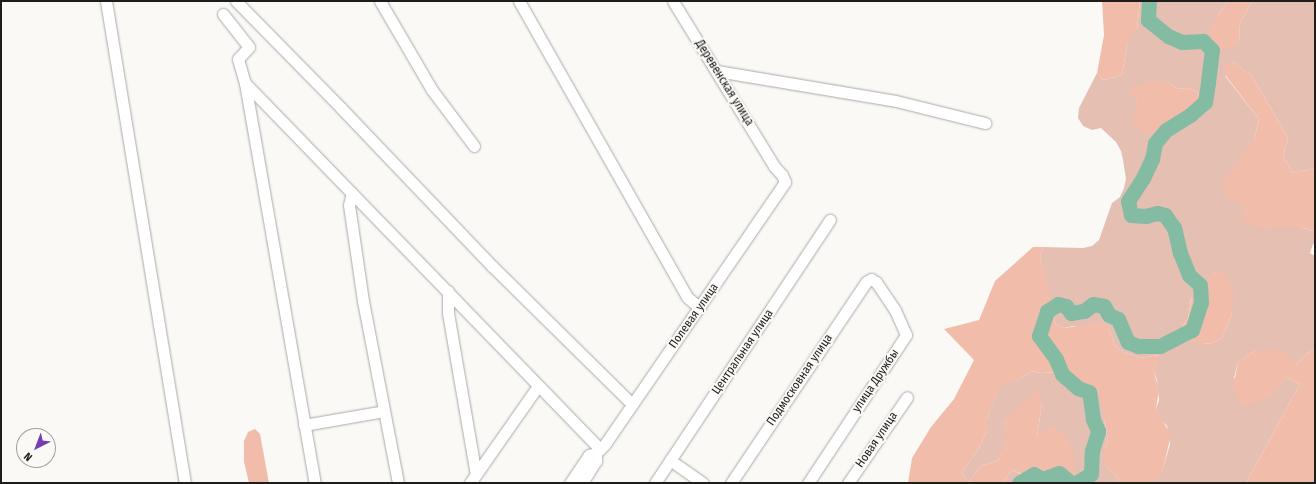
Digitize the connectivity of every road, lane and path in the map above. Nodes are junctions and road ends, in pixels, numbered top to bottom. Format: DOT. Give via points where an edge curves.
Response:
graph roads {
  1 [pos="106,1"];
  2 [pos="236,1"];
  3 [pos="380,1"];
  4 [pos="519,1"];
  5 [pos="673,1"];
  6 [pos="223,14"];
  7 [pos="716,71"];
  8 [pos="244,83"];
  9 [pos="985,123"];
  10 [pos="474,146"];
  11 [pos="782,175"];
  12 [pos="352,193"];
  13 [pos="830,220"];
  14 [pos="871,279"];
  15 [pos="448,291"];
  16 [pos="700,308"];
  17 [pos="538,386"];
  18 [pos="906,397"];
  19 [pos="628,400"];
  20 [pos="384,410"];
  21 [pos="304,425"];
  22 [pos="598,451"];
  23 [pos="670,460"];
  24 [pos="473,479"];
  25 [pos="185,483"];
  26 [pos="315,483"];
  27 [pos="398,483"];
  28 [pos="570,483"];
  29 [pos="582,483"];
  30 [pos="655,483"];
  31 [pos="703,483"];
  32 [pos="731,483"];
  33 [pos="808,483"];
  34 [pos="848,483"];
  1 -- 25 [label="street"];
  2 -- 19 [label="street" via="492,266"];
  3 -- 10 [label="street" via="432,90"];
  4 -- 16 [label="street" via="687,297"];
  5 -- 7 [label="street, Деревенская улица"];
  6 -- 8 [label="street" via="249,47 238,59"];
  7 -- 9 [label="street" via="896,101"];
  7 -- 11 [label="street, Деревенская улица"];
  8 -- 12 [label="street"];
  8 -- 21 [label="street"];
  11 -- 16 [label="street, Полевая улица" via="785,182"];
  12 -- 15 [label="street"];
  12 -- 20 [label="street" via="349,205 363,301"];
  13 -- 23 [label="street, Центральная улица"];
  14 -- 32 [label="street, Подмосковная улица" via="866,282"];
  14 -- 33 [label="street, улица Дружбы" via="876,282 895,310 906,336"];
  15 -- 17 [label="street"];
  15 -- 24 [label="street" via="448,314"];
  16 -- 22 [label="street, Полевая улица"];
  17 -- 22 [label="street"];
  17 -- 24 [label="street"];
  18 -- 34 [label="street, Новая улица"];
  20 -- 21 [label="street"];
  20 -- 27 [label="street"];
  21 -- 26 [label="street"];
  22 -- 28 [label="street, Полевая улица" via="589,455"];
  22 -- 29 [label="street, Полевая улица" via="596,461"];
  23 -- 30 [label="street, Центральная улица"];
  23 -- 31 [label="street"];
}
